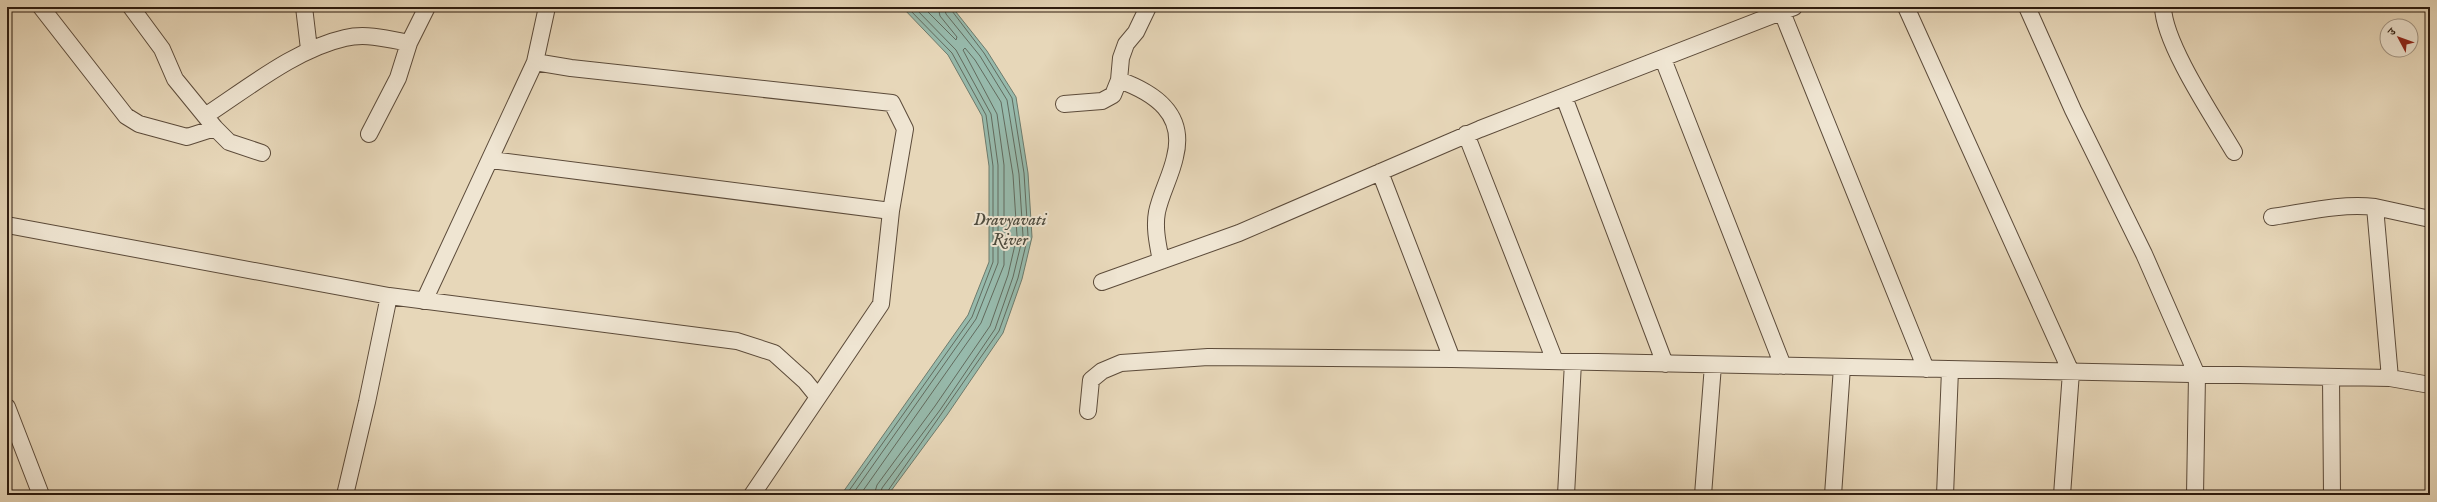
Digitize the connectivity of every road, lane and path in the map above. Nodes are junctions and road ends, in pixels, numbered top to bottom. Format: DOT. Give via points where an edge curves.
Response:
graph roads {
  1 [pos="41,7"];
  2 [pos="131,7"];
  3 [pos="304,7"];
  4 [pos="428,7"];
  5 [pos="547,7"];
  6 [pos="1148,7"];
  7 [pos="1906,7"];
  8 [pos="2027,7"];
  9 [pos="2163,7"];
  10 [pos="1788,10"];
  11 [pos="409,43"];
  12 [pos="309,49"];
  13 [pos="1663,59"];
  14 [pos="535,62"];
  15 [pos="1119,80"];
  16 [pos="1564,97"];
  17 [pos="1064,104"];
  18 [pos="210,122"];
  19 [pos="369,134"];
  20 [pos="1466,134"];
  21 [pos="2234,152"];
  22 [pos="262,153"];
  23 [pos="491,160"];
  24 [pos="1380,172"];
  25 [pos="2375,207"];
  26 [pos="891,211"];
  27 [pos="2272,217"];
  28 [pos="2430,219"];
  29 [pos="7,225"];
  30 [pos="1161,261"];
  31 [pos="1102,282"];
  32 [pos="389,296"];
  33 [pos="424,301"];
  34 [pos="1452,359"];
  35 [pos="1555,362"];
  36 [pos="1572,362"];
  37 [pos="1666,364"];
  38 [pos="1713,365"];
  39 [pos="1783,366"];
  40 [pos="1842,367"];
  41 [pos="1926,369"];
  42 [pos="1950,370"];
  43 [pos="2071,372"];
  44 [pos="2197,375"];
  45 [pos="2331,377"];
  46 [pos="2390,378"];
  47 [pos="2430,385"];
  48 [pos="818,397"];
  49 [pos="7,407"];
  50 [pos="1088,412"];
  51 [pos="41,495"];
  52 [pos="345,495"];
  53 [pos="752,495"];
  54 [pos="1566,495"];
  55 [pos="1703,495"];
  56 [pos="1833,495"];
  57 [pos="1945,495"];
  58 [pos="2062,495"];
  59 [pos="2195,495"];
  60 [pos="2332,495"];
  1 -- 18 [label="street" via="126,116 139,124 187,136"];
  2 -- 18 [label="street" via="162,49 175,79"];
  3 -- 12 [label="street"];
  4 -- 11 [label="street"];
  5 -- 14 [label="street"];
  6 -- 15 [label="street" via="1136,32 1126,44 1121,58"];
  7 -- 43 [label="street"];
  8 -- 44 [label="street" via="2073,110 2144,254"];
  9 -- 21 [label="street" via="2163,20 2174,47"];
  10 -- 13 [label="street"];
  10 -- 41 [label="street"];
  11 -- 12 [label="street" via="375,37 346,38"];
  11 -- 19 [label="street" via="398,78"];
  12 -- 18 [label="street"];
  13 -- 16 [label="street"];
  13 -- 39 [label="street"];
  14 -- 23 [label="street"];
  14 -- 26 [label="street" via="892,103 905,128"];
  15 -- 17 [label="street" via="1113,95 1102,102"];
  15 -- 30 [label="street" via="1140,88 1164,104 1177,132 1175,157 1157,213 1156,233"];
  16 -- 20 [label="street"];
  16 -- 37 [label="street"];
  18 -- 22 [label="street" via="229,142"];
  20 -- 24 [label="street"];
  20 -- 35 [label="street"];
  23 -- 26 [label="street"];
  23 -- 33 [label="street"];
  24 -- 30 [label="street" via="1239,233"];
  24 -- 34 [label="street"];
  25 -- 27 [label="street" via="2346,206"];
  25 -- 28 [label="street"];
  25 -- 46 [label="street"];
  26 -- 48 [label="street" via="881,304"];
  29 -- 32 [label="street"];
  30 -- 31 [label="street"];
  32 -- 33 [label="street"];
  32 -- 52 [label="street"];
  33 -- 48 [label="street" via="737,341 774,353"];
  34 -- 35 [label="street"];
  34 -- 50 [label="street" via="1208,357 1122,363 1102,371 1091,380"];
  35 -- 36 [label="street"];
  36 -- 37 [label="street"];
  36 -- 54 [label="street"];
  37 -- 38 [label="street"];
  38 -- 39 [label="street"];
  38 -- 55 [label="street"];
  39 -- 40 [label="street"];
  40 -- 41 [label="street"];
  40 -- 56 [label="street"];
  41 -- 42 [label="street"];
  42 -- 43 [label="street"];
  42 -- 57 [label="street"];
  43 -- 44 [label="street"];
  43 -- 58 [label="street"];
  44 -- 45 [label="street"];
  44 -- 59 [label="street"];
  45 -- 46 [label="street"];
  45 -- 60 [label="street"];
  46 -- 47 [label="street"];
  48 -- 53 [label="street"];
  49 -- 51 [label="street"];
}
